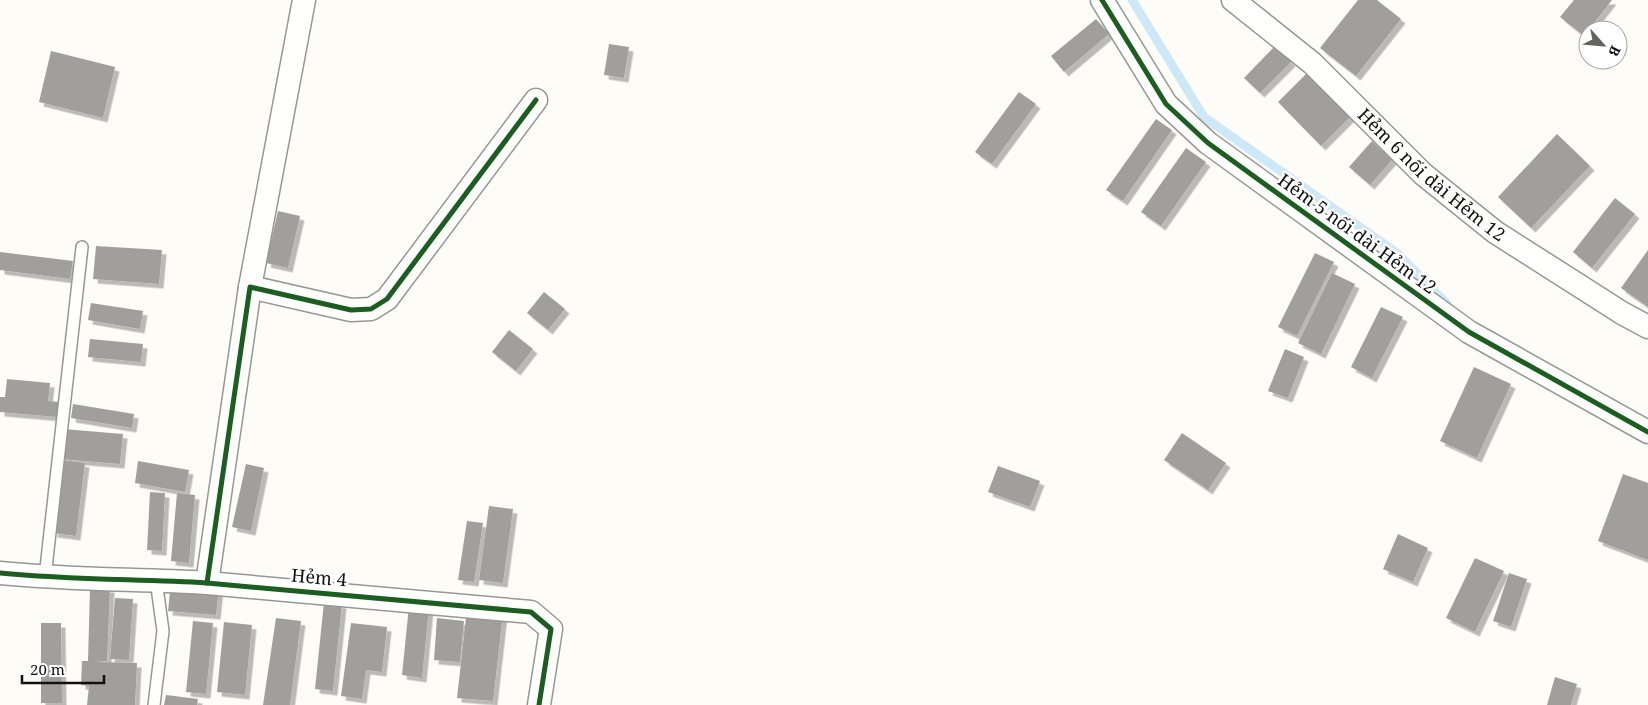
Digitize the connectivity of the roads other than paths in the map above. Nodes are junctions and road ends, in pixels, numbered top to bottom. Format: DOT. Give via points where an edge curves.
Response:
graph roads {
  1 [pos="304,0"];
  2 [pos="1102,0"];
  3 [pos="1233,0"];
  4 [pos="536,100"];
  5 [pos="82,247"];
  6 [pos="250,287"];
  7 [pos="1648,327"];
  8 [pos="1648,432"];
  9 [pos="0,573"];
  10 [pos="45,578"];
  11 [pos="156,580"];
  12 [pos="207,583"];
  13 [pos="154,705"];
  14 [pos="539,705"];
  1 -- 6 [label="street"];
  2 -- 8 [label="street, Hẻm 5 nối dài Hẻm 12" via="1166,104 1208,142 1469,332"];
  3 -- 7 [label="street, Hẻm 6 nối dài Hẻm 12" via="1312,63 1423,174 1495,232"];
  4 -- 6 [label="street" via="387,299 371,309 352,310"];
  5 -- 10 [label="lane"];
  6 -- 12 [label="street"];
  9 -- 10 [label="street, Hẻm 4"];
  10 -- 11 [label="street, Hẻm 4"];
  11 -- 12 [label="street, Hẻm 4"];
  11 -- 13 [label="lane" via="163,631"];
  12 -- 14 [label="street, Hẻm 4" via="531,612 552,629"];
}
